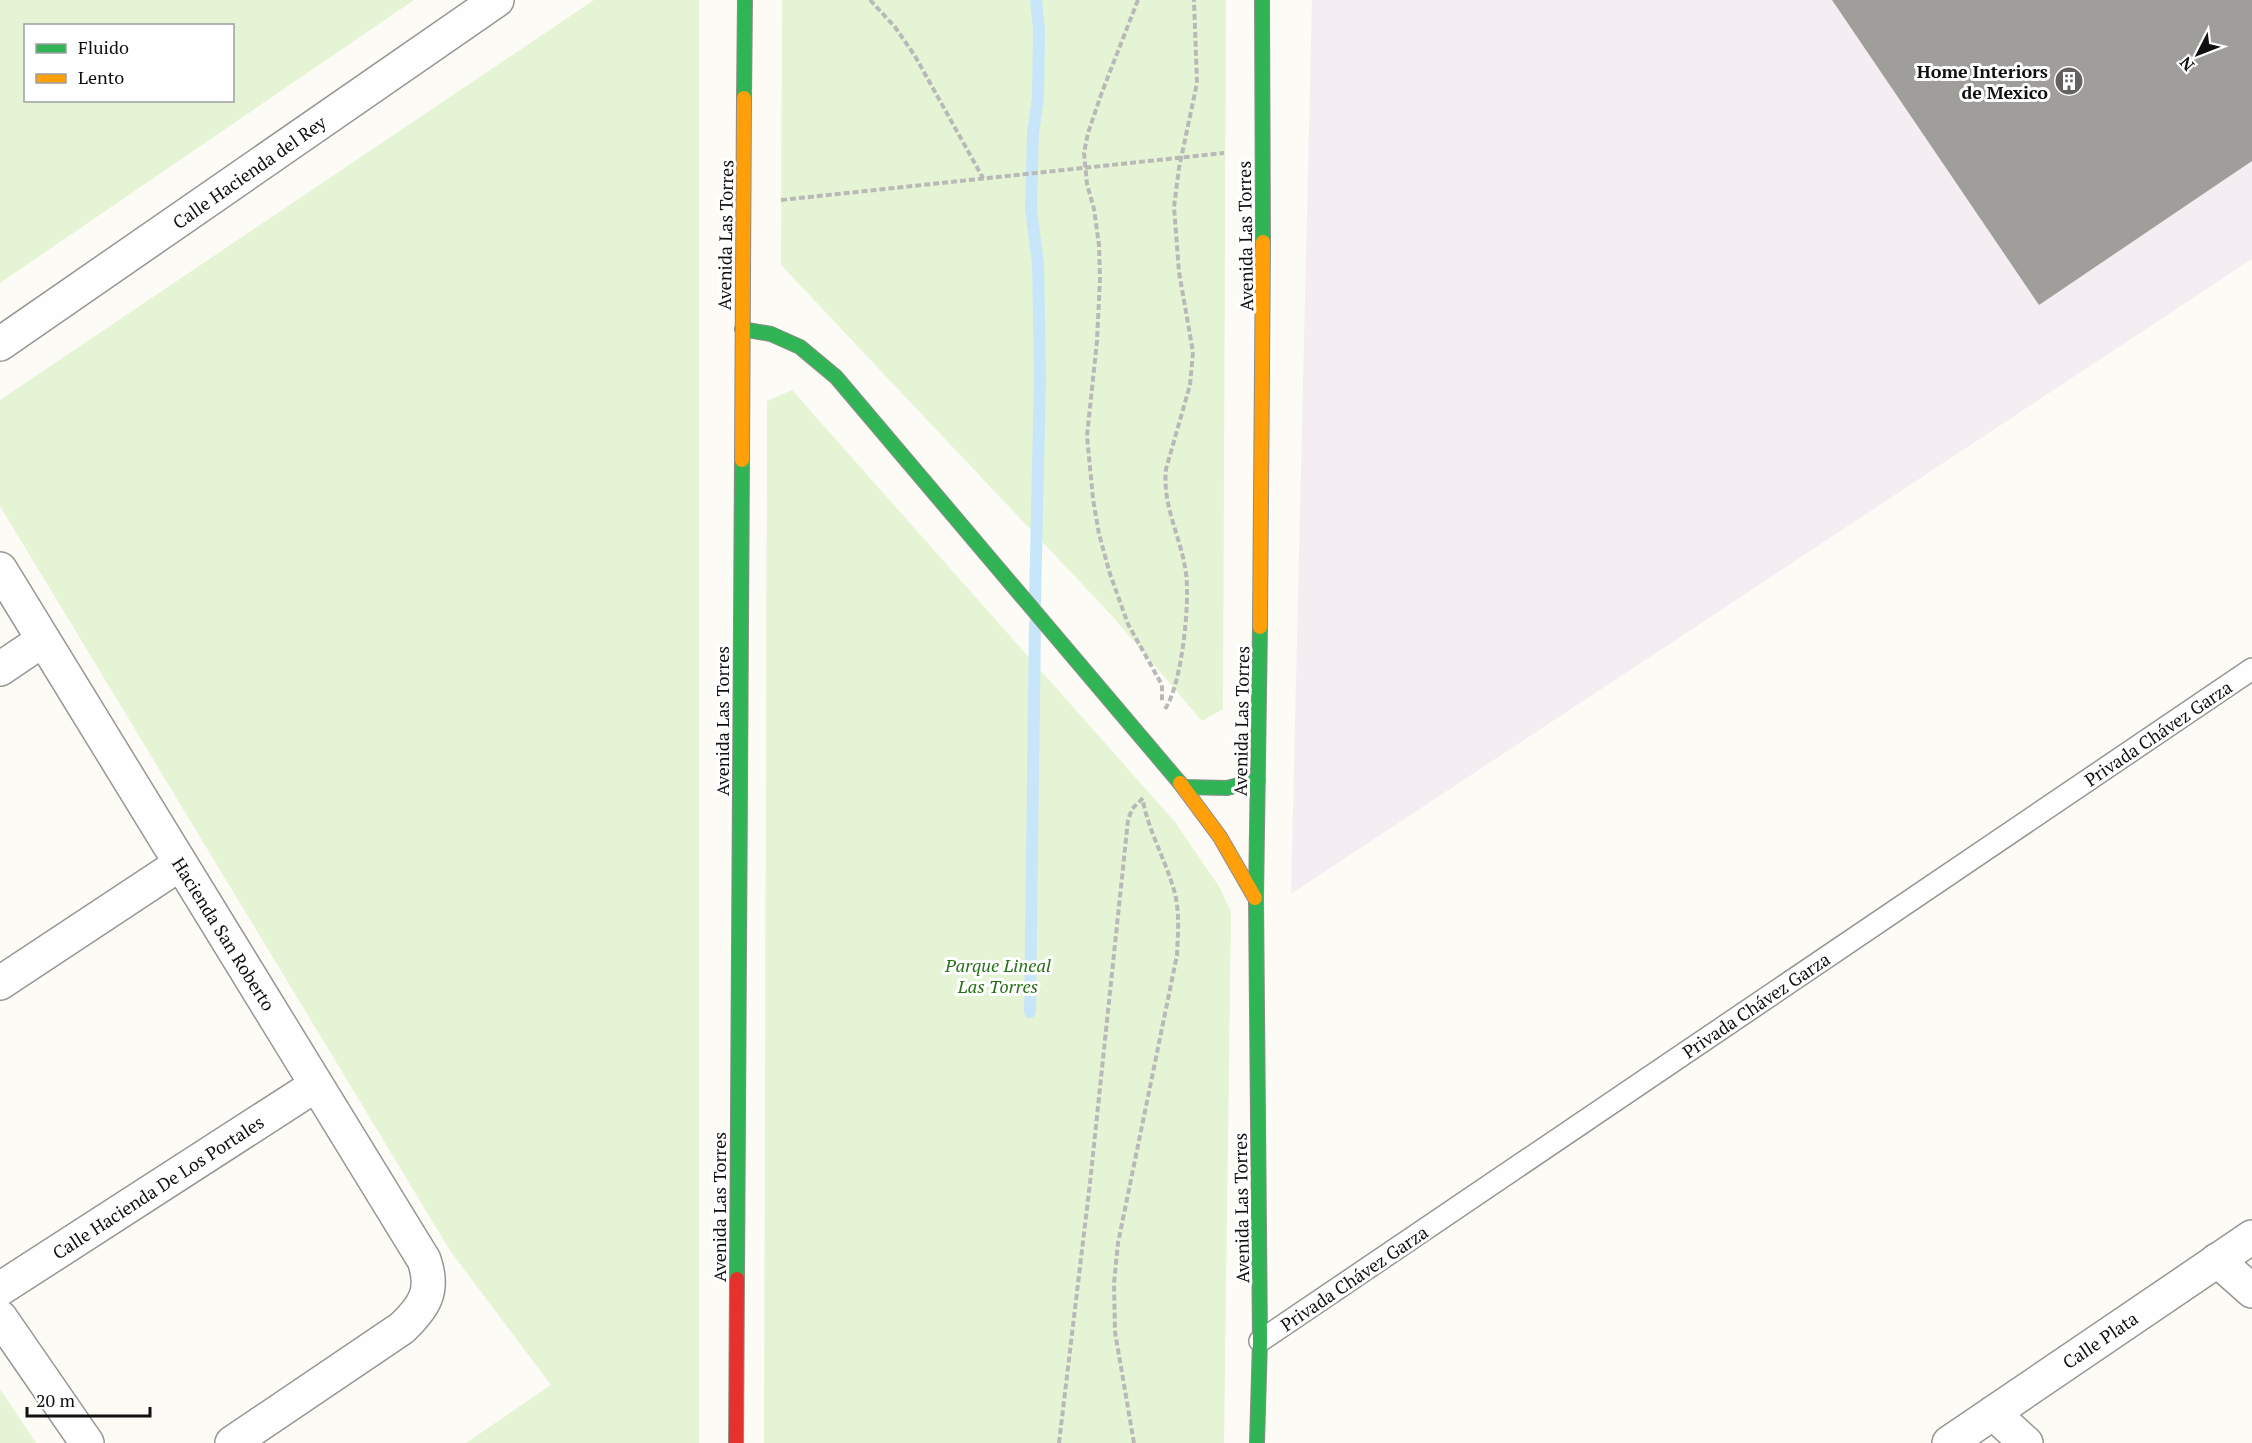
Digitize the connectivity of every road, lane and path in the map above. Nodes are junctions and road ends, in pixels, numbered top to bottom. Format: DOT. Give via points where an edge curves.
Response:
graph roads {
  1 [pos="497,0"];
  2 [pos="745,0"];
  3 [pos="870,0"];
  4 [pos="1194,0"];
  5 [pos="1262,0"];
  6 [pos="1225,153"];
  7 [pos="1181,157"];
  8 [pos="983,178"];
  9 [pos="781,200"];
  10 [pos="742,329"];
  11 [pos="0,344"];
  12 [pos="0,569"];
  13 [pos="43,640"];
  14 [pos="0,669"];
  15 [pos="2252,669"];
  16 [pos="1160,716"];
  17 [pos="1258,780"];
  18 [pos="1183,787"];
  19 [pos="1143,800"];
  20 [pos="180,864"];
  21 [pos="1256,898"];
  22 [pos="0,983"];
  23 [pos="316,1085"];
  24 [pos="2252,1237"];
  25 [pos="2217,1260"];
  26 [pos="0,1289"];
  27 [pos="2252,1291"];
  28 [pos="0,1317"];
  29 [pos="1260,1341"];
  30 [pos="1993,1413"];
  31 [pos="87,1443"];
  32 [pos="232,1443"];
  33 [pos="736,1443"];
  34 [pos="1134,1443"];
  35 [pos="1257,1443"];
  36 [pos="1949,1443"];
  37 [pos="2026,1443"];
  1 -- 11 [label="street, Calle Hacienda del Rey"];
  2 -- 10 [label="street, Avenida Las Torres"];
  3 -- 8 [label="path" via="896,27 915,56"];
  4 -- 7 [label="path" via="1197,83"];
  5 -- 17 [label="street, Avenida Las Torres" via="1264,340"];
  6 -- 7 [label="path"];
  7 -- 8 [label="path"];
  7 -- 16 [label="path" via="1174,207 1179,272 1193,352 1190,385 1164,481 1186,572 1187,606 1177,681"];
  8 -- 9 [label="path"];
  10 -- 18 [label="street" via="771,334 800,347 836,377"];
  10 -- 33 [label="street, Avenida Las Torres"];
  12 -- 13 [label="street, Hacienda San Roberto"];
  13 -- 14 [label="street"];
  13 -- 20 [label="street, Hacienda San Roberto"];
  15 -- 29 [label="lane, Privada Chávez Garza"];
  17 -- 18 [label="street" via="1227,788"];
  17 -- 21 [label="street, Avenida Las Torres"];
  18 -- 21 [label="street" via="1220,837"];
  19 -- 34 [label="path" via="1147,821 1174,890 1179,924 1177,955 1118,1243 1114,1283 1115,1332"];
  20 -- 22 [label="street"];
  20 -- 23 [label="street, Hacienda San Roberto"];
  21 -- 29 [label="street, Avenida Las Torres"];
  23 -- 26 [label="street, Calle Hacienda De Los Portales"];
  23 -- 32 [label="street, Hacienda San Roberto" via="424,1260 429,1288 424,1304 402,1328"];
  24 -- 25 [label="street, Calle Plata"];
  25 -- 27 [label="street"];
  25 -- 30 [label="street, Calle Plata"];
  28 -- 31 [label="street"];
  29 -- 35 [label="street, Avenida Las Torres"];
  30 -- 36 [label="street, Calle Plata"];
  30 -- 37 [label="street"];
}
